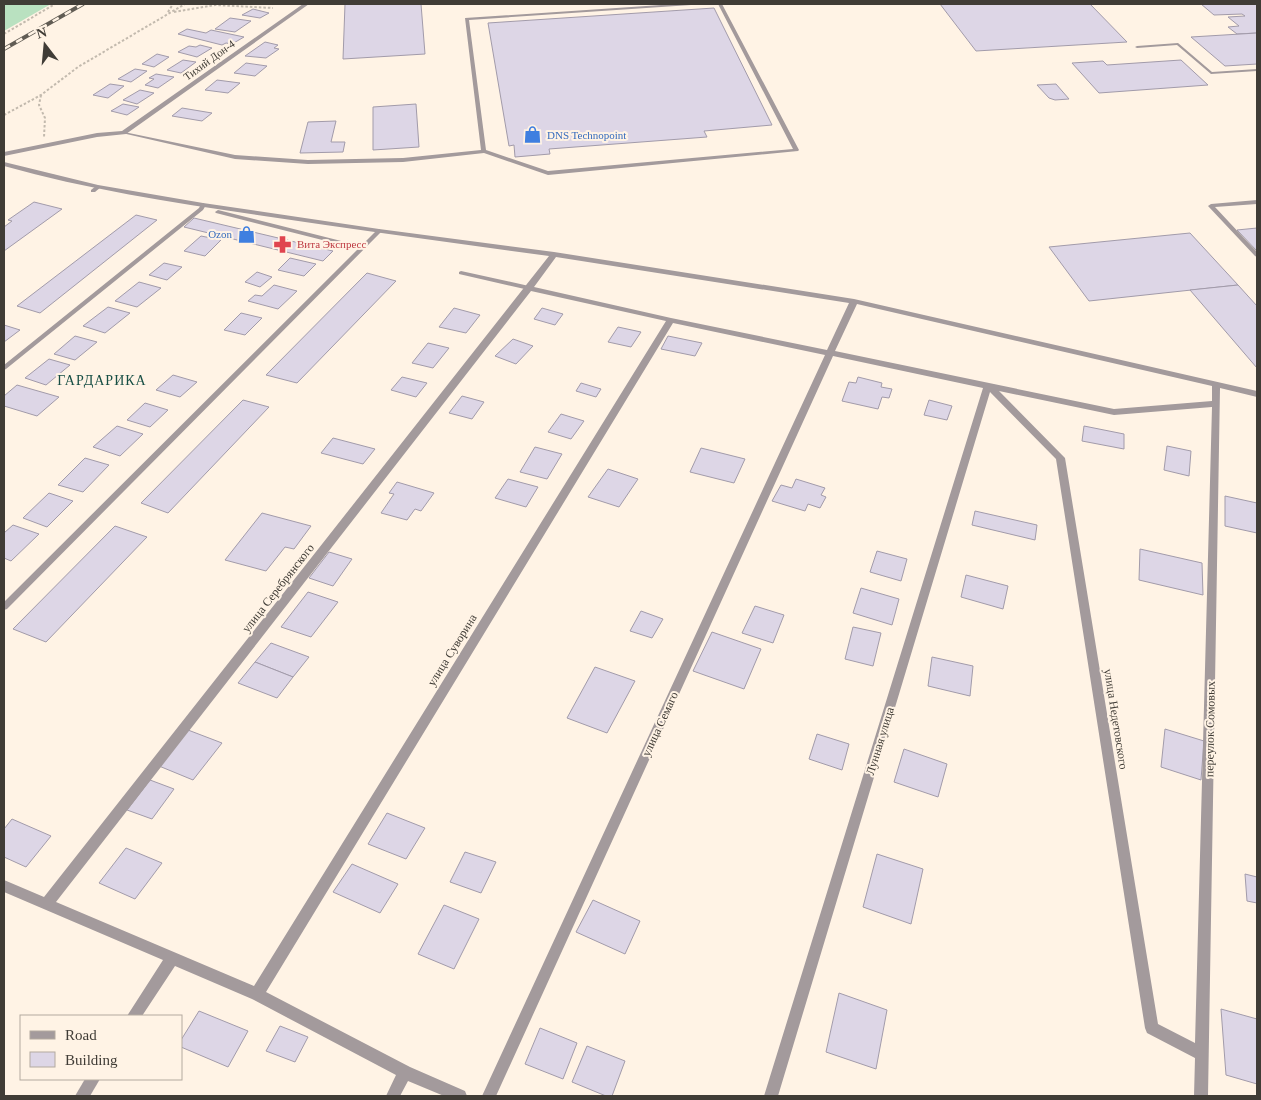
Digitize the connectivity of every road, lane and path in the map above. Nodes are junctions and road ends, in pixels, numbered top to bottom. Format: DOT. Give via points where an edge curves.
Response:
graph roads {
  1 [pos="55,4"];
  2 [pos="173,4"];
  3 [pos="185,4"];
  4 [pos="306,4"];
  5 [pos="691,4"];
  6 [pos="720,4"];
  7 [pos="273,8"];
  8 [pos="168,13"];
  9 [pos="4,34"];
  10 [pos="1137,46"];
  11 [pos="1257,70"];
  12 [pos="41,95"];
  13 [pos="4,115"];
  14 [pos="124,134"];
  15 [pos="43,145"];
  16 [pos="484,151"];
  17 [pos="4,154"];
  18 [pos="4,164"];
  19 [pos="1257,202"];
  20 [pos="203,205"];
  21 [pos="218,212"];
  22 [pos="379,231"];
  23 [pos="361,248"];
  24 [pos="554,254"];
  25 [pos="1257,255"];
  26 [pos="461,273"];
  27 [pos="529,288"];
  28 [pos="854,301"];
  29 [pos="671,320"];
  30 [pos="830,352"];
  31 [pos="4,368"];
  32 [pos="1216,384"];
  33 [pos="988,385"];
  34 [pos="1257,394"];
  35 [pos="1216,404"];
  36 [pos="4,607"];
  37 [pos="4,886"];
  38 [pos="46,904"];
  39 [pos="172,958"];
  40 [pos="257,994"];
  41 [pos="135,1015"];
  42 [pos="1203,1055"];
  43 [pos="405,1072"];
  44 [pos="92,1080"];
  45 [pos="82,1096"];
  46 [pos="393,1096"];
  47 [pos="460,1096"];
  48 [pos="489,1096"];
  49 [pos="771,1096"];
  50 [pos="1201,1096"];
  1 -- 9 [label="path"];
  2 -- 8 [label="path"];
  3 -- 8 [label="path"];
  4 -- 14 [label="street, Тихий Дон-4"];
  5 -- 16 [label="lane" via="467,19"];
  6 -- 16 [label="lane" via="796,150 548,173"];
  7 -- 8 [label="path" via="215,5"];
  8 -- 12 [label="path" via="78,67"];
  10 -- 11 [label="lane" via="1178,44 1212,73"];
  12 -- 13 [label="path"];
  12 -- 15 [label="path" via="39,105 45,118"];
  14 -- 15 [label="street" via="97,135"];
  14 -- 16 [label="lane" via="235,157 308,162 403,160"];
  15 -- 17 [label="street"];
  18 -- 20 [label="street" via="96,189"];
  19 -- 25 [label="lane" via="1211,206"];
  20 -- 22 [label="street"];
  20 -- 31 [label="lane"];
  21 -- 23 [label="lane"];
  22 -- 23 [label="lane"];
  22 -- 24 [label="street"];
  23 -- 36 [label="lane"];
  24 -- 27 [label="street, улица Серебрянского"];
  24 -- 28 [label="street"];
  26 -- 27 [label="lane"];
  27 -- 29 [label="street"];
  27 -- 38 [label="street, улица Серебрянского"];
  28 -- 30 [label="street, улица Семаго"];
  28 -- 32 [label="street"];
  29 -- 30 [label="street"];
  29 -- 40 [label="street, улица Суворина"];
  30 -- 33 [label="street"];
  30 -- 48 [label="street, улица Семаго"];
  32 -- 34 [label="street"];
  32 -- 35 [label="street, переулок Сомовых"];
  33 -- 35 [label="street" via="1114,412"];
  33 -- 42 [label="street, улица Недетовского" via="1060,458 1152,1028"];
  33 -- 49 [label="street, Лунная улица"];
  35 -- 42 [label="street, переулок Сомовых"];
  37 -- 38 [label="street"];
  38 -- 39 [label="street"];
  39 -- 40 [label="street"];
  39 -- 41 [label="street"];
  40 -- 43 [label="street"];
  42 -- 50 [label="street, переулок Сомовых"];
  43 -- 46 [label="street"];
  43 -- 47 [label="street"];
  44 -- 45 [label="street"];
}
